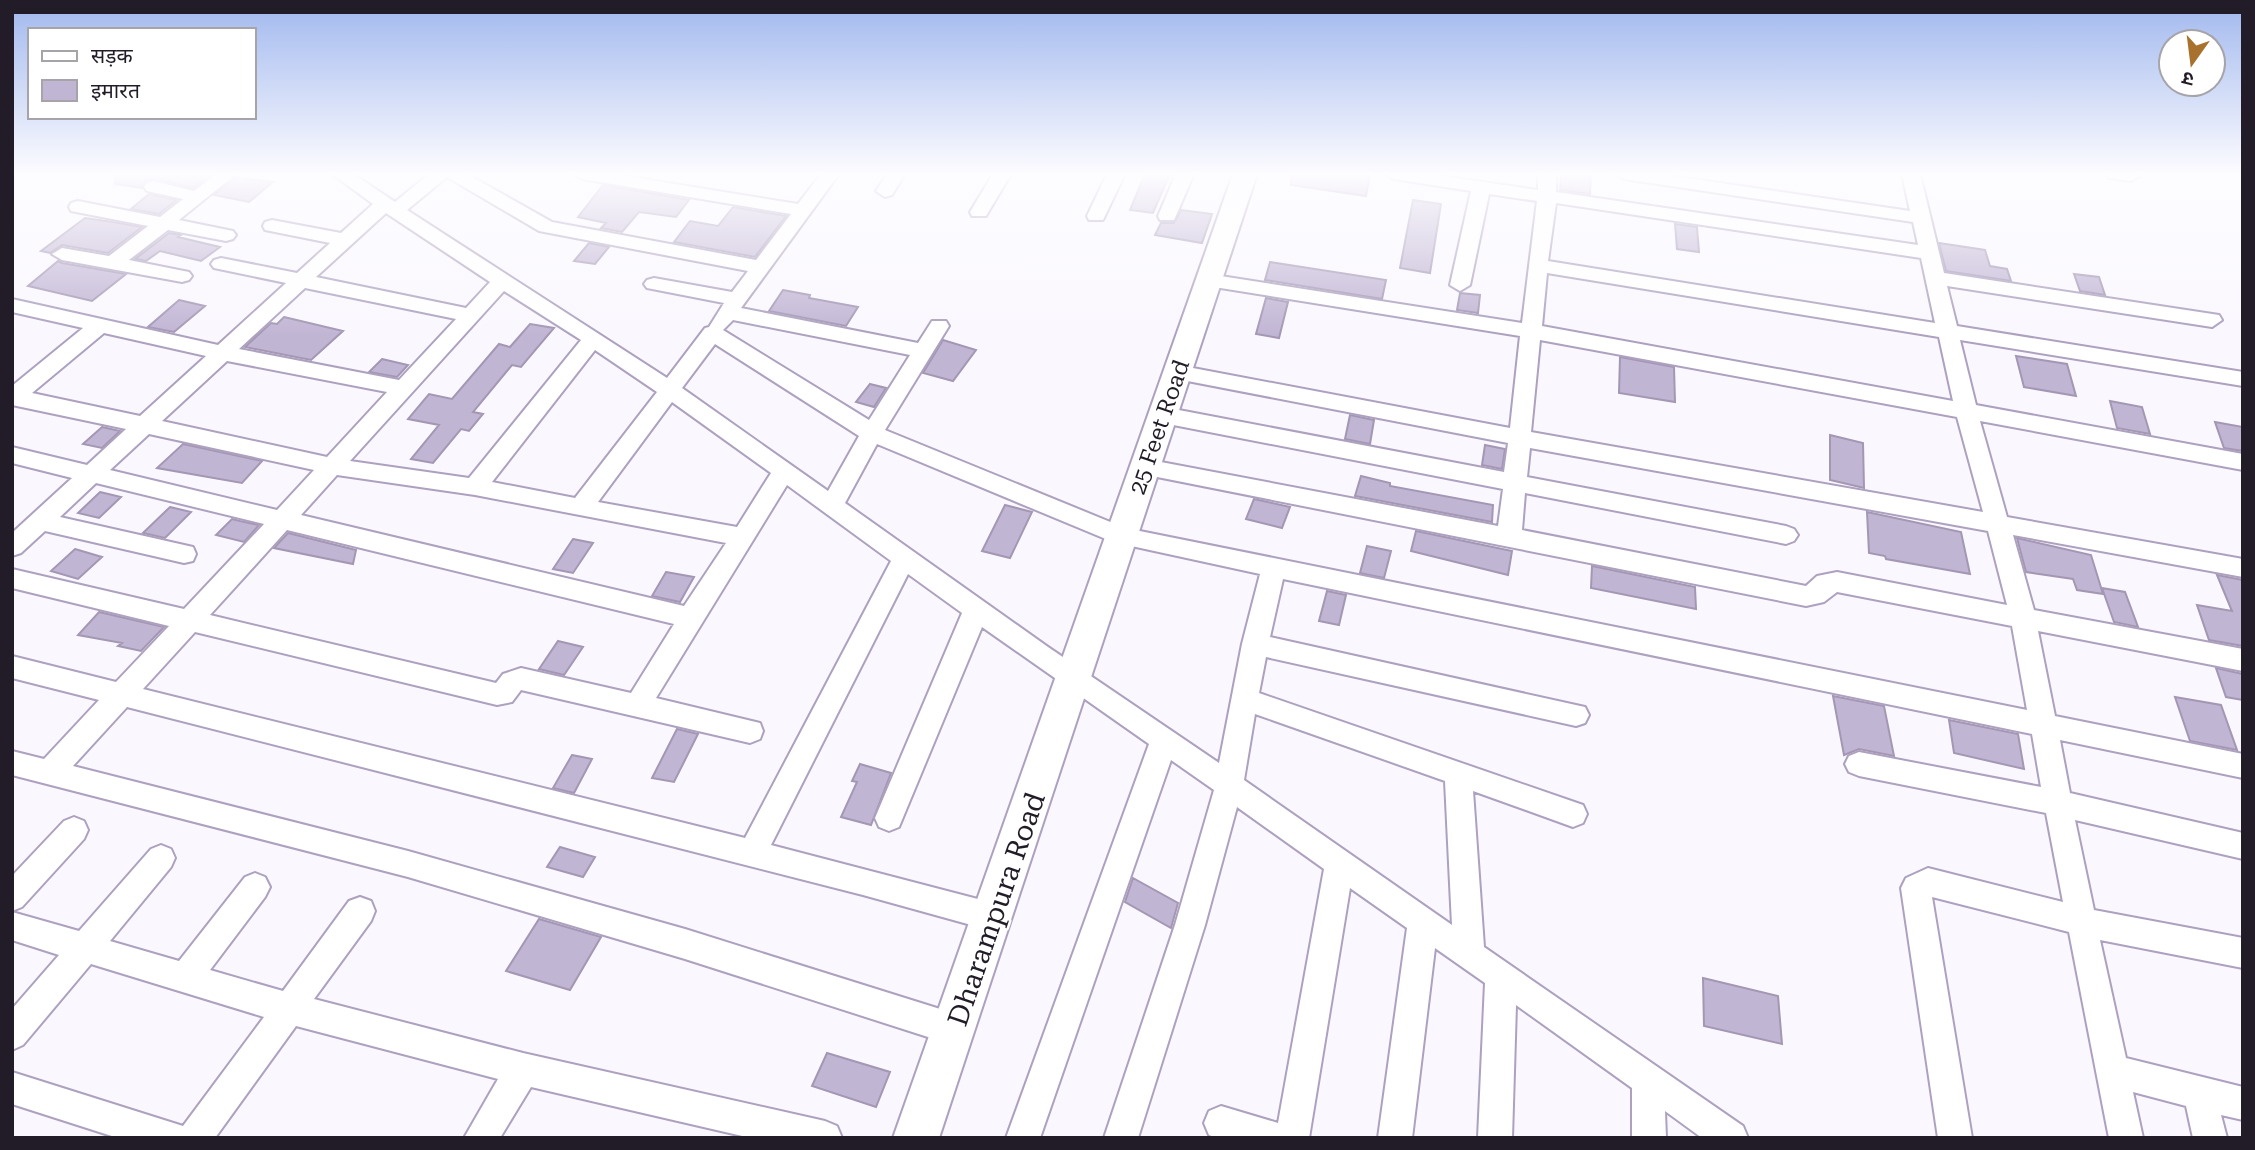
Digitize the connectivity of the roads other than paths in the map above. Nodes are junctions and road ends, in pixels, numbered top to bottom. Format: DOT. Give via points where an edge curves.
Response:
graph roads {
  1 [pos="158,228"];
  2 [pos="190,228"];
  3 [pos="281,228"];
  4 [pos="362,228"];
  5 [pos="423,228"];
  6 [pos="550,228"];
  7 [pos="789,228"];
  8 [pos="1226,228"];
  9 [pos="1472,228"];
  10 [pos="1543,228"];
  11 [pos="1754,228"];
  12 [pos="1924,228"];
  13 [pos="226,234"];
  14 [pos="345,240"];
  15 [pos="1930,253"];
  16 [pos="62,254"];
  17 [pos="113,263"];
  18 [pos="221,264"];
  19 [pos="1538,265"];
  20 [pos="758,267"];
  21 [pos="182,276"];
  22 [pos="1936,278"];
  23 [pos="504,279"];
  24 [pos="301,280"];
  25 [pos="1208,280"];
  26 [pos="654,284"];
  27 [pos="1460,285"];
  28 [pos="12,305"];
  29 [pos="731,306"];
  30 [pos="470,315"];
  31 [pos="2212,320"];
  32 [pos="100,325"];
  33 [pos="939,326"];
  34 [pos="1531,331"];
  35 [pos="1949,332"];
  36 [pos="712,333"];
  37 [pos="593,339"];
  38 [pos="923,352"];
  39 [pos="221,353"];
  40 [pos="1177,372"];
  41 [pos="2243,379"];
  42 [pos="403,388"];
  43 [pos="668,389"];
  44 [pos="13,397"];
  45 [pos="1966,410"];
  46 [pos="1163,415"];
  47 [pos="144,423"];
  48 [pos="872,433"];
  49 [pos="1521,438"];
  50 [pos="12,455"];
  51 [pos="2243,462"];
  52 [pos="331,466"];
  53 [pos="1145,467"];
  54 [pos="784,471"];
  55 [pos="92,472"];
  56 [pos="1515,483"];
  57 [pos="475,487"];
  58 [pos="832,505"];
  59 [pos="581,508"];
  60 [pos="283,518"];
  61 [pos="40,521"];
  62 [pos="2000,524"];
  63 [pos="1786,535"];
  64 [pos="1121,536"];
  65 [pos="743,537"];
  66 [pos="1509,537"];
  67 [pos="12,547"];
  68 [pos="184,554"];
  69 [pos="905,557"];
  70 [pos="1274,567"];
  71 [pos="2243,568"];
  72 [pos="12,579"];
  73 [pos="977,608"];
  74 [pos="692,615"];
  75 [pos="2024,616"];
  76 [pos="189,620"];
  77 [pos="1255,643"];
  78 [pos="2243,660"];
  79 [pos="12,667"];
  80 [pos="1073,680"];
  81 [pos="120,695"];
  82 [pos="1245,699"];
  83 [pos="638,705"];
  84 [pos="1576,715"];
  85 [pos="2046,727"];
  86 [pos="750,731"];
  87 [pos="1164,740"];
  88 [pos="12,763"];
  89 [pos="1859,764"];
  90 [pos="2243,766"];
  91 [pos="49,773"];
  92 [pos="1458,773"];
  93 [pos="1229,785"];
  94 [pos="2058,803"];
  95 [pos="1573,814"];
  96 [pos="889,818"];
  97 [pos="74,830"];
  98 [pos="2243,846"];
  99 [pos="752,853"];
  100 [pos="161,858"];
  101 [pos="1340,863"];
  102 [pos="255,887"];
  103 [pos="12,897"];
  104 [pos="360,911"];
  105 [pos="992,917"];
  106 [pos="1423,922"];
  107 [pos="2084,922"];
  108 [pos="12,926"];
  109 [pos="86,948"];
  110 [pos="2243,953"];
  111 [pos="1469,954"];
  112 [pos="1501,976"];
  113 [pos="185,978"];
  114 [pos="288,1008"];
  115 [pos="956,1030"];
  116 [pos="12,1034"];
  117 [pos="523,1069"];
  118 [pos="2113,1072"];
  119 [pos="1648,1079"];
  120 [pos="12,1088"];
  121 [pos="2199,1093"];
  122 [pos="2243,1104"];
  123 [pos="1221,1123"];
  124 [pos="172,1138"];
  125 [pos="195,1138"];
  126 [pos="481,1138"];
  127 [pos="825,1138"];
  128 [pos="916,1138"];
  129 [pos="1023,1138"];
  130 [pos="1121,1138"];
  131 [pos="1275,1138"];
  132 [pos="1292,1138"];
  133 [pos="1395,1138"];
  134 [pos="1495,1138"];
  135 [pos="1649,1138"];
  136 [pos="1731,1138"];
  137 [pos="1955,1138"];
  138 [pos="2126,1138"];
  139 [pos="2210,1138"];
  1 -- 17 [label="street"];
  2 -- 13 [label="street"];
  3 -- 14 [label="street"];
  4 -- 14 [label="street"];
  5 -- 23 [label="street"];
  6 -- 20 [label="street"];
  7 -- 20 [label="street"];
  8 -- 25 [label="street, 25 Feet Road"];
  9 -- 27 [label="street"];
  10 -- 19 [label="street"];
  11 -- 15 [label="street"];
  12 -- 15 [label="street"];
  14 -- 24 [label="street"];
  15 -- 22 [label="street"];
  16 -- 17 [label="street"];
  17 -- 21 [label="street"];
  18 -- 24 [label="street"];
  19 -- 34 [label="street"];
  19 -- 35 [label="street"];
  20 -- 29 [label="street"];
  22 -- 31 [label="street"];
  22 -- 35 [label="street"];
  23 -- 30 [label="street"];
  23 -- 37 [label="street"];
  24 -- 30 [label="street"];
  24 -- 39 [label="street"];
  25 -- 34 [label="street"];
  25 -- 40 [label="street, 25 Feet Road"];
  26 -- 29 [label="street"];
  28 -- 32 [label="street"];
  29 -- 36 [label="street"];
  29 -- 38 [label="street"];
  30 -- 42 [label="street"];
  32 -- 39 [label="street"];
  32 -- 44 [label="street"];
  33 -- 38 [label="street"];
  34 -- 45 [label="street"];
  34 -- 49 [label="street"];
  35 -- 41 [label="street"];
  35 -- 45 [label="street"];
  36 -- 43 [label="street"];
  36 -- 48 [label="street"];
  37 -- 43 [label="street"];
  37 -- 57 [label="street"];
  38 -- 48 [label="street"];
  39 -- 42 [label="street"];
  39 -- 47 [label="street"];
  40 -- 46 [label="street, 25 Feet Road"];
  40 -- 49 [label="street"];
  42 -- 52 [label="street"];
  43 -- 54 [label="street"];
  43 -- 59 [label="street"];
  44 -- 47 [label="street"];
  45 -- 51 [label="street"];
  45 -- 62 [label="street"];
  46 -- 53 [label="street, 25 Feet Road"];
  46 -- 56 [label="street"];
  47 -- 52 [label="street"];
  47 -- 55 [label="street"];
  48 -- 58 [label="street"];
  48 -- 64 [label="street"];
  49 -- 56 [label="street"];
  49 -- 62 [label="street"];
  50 -- 55 [label="street"];
  52 -- 57 [label="street"];
  52 -- 60 [label="street"];
  53 -- 64 [label="street, 25 Feet Road"];
  53 -- 66 [label="street"];
  54 -- 58 [label="street"];
  54 -- 65 [label="street"];
  55 -- 60 [label="street"];
  55 -- 61 [label="street"];
  56 -- 63 [label="street"];
  56 -- 66 [label="street"];
  57 -- 59 [label="street"];
  58 -- 69 [label="street"];
  59 -- 65 [label="street"];
  60 -- 74 [label="street"];
  60 -- 76 [label="street"];
  61 -- 67 [label="street"];
  61 -- 68 [label="street"];
  62 -- 71 [label="street"];
  62 -- 75 [label="street"];
  64 -- 70 [label="street"];
  64 -- 80 [label="street, 25 Feet Road"];
  65 -- 74 [label="street"];
  66 -- 75 [label="street" via="1806,596 1815,595 1826,583 1837,582"];
  69 -- 73 [label="street"];
  69 -- 99 [label="street"];
  70 -- 77 [label="street"];
  70 -- 85 [label="street"];
  72 -- 76 [label="street"];
  73 -- 80 [label="street"];
  73 -- 96 [label="street"];
  74 -- 83 [label="street"];
  75 -- 78 [label="street"];
  75 -- 85 [label="street"];
  76 -- 81 [label="street"];
  76 -- 83 [label="street" via="498,694 521,679"];
  77 -- 82 [label="street"];
  77 -- 84 [label="street"];
  79 -- 81 [label="street"];
  80 -- 87 [label="street"];
  80 -- 105 [label="street, Dharampura Road"];
  81 -- 91 [label="street"];
  81 -- 99 [label="street"];
  82 -- 92 [label="street"];
  82 -- 93 [label="street"];
  83 -- 86 [label="street"];
  85 -- 90 [label="street"];
  85 -- 94 [label="street"];
  87 -- 93 [label="street"];
  87 -- 129 [label="street"];
  88 -- 91 [label="street"];
  89 -- 94 [label="street"];
  91 -- 115 [label="street" via="408,864 685,944"];
  92 -- 95 [label="street"];
  92 -- 111 [label="street"];
  93 -- 101 [label="street"];
  93 -- 130 [label="street" via="1190,925"];
  94 -- 98 [label="street"];
  94 -- 107 [label="street"];
  97 -- 103 [label="street"];
  99 -- 105 [label="street"];
  100 -- 109 [label="street"];
  101 -- 106 [label="street"];
  101 -- 132 [label="street"];
  102 -- 113 [label="street"];
  104 -- 114 [label="street"];
  105 -- 115 [label="street, Dharampura Road"];
  106 -- 111 [label="street"];
  106 -- 133 [label="street"];
  107 -- 110 [label="street"];
  107 -- 118 [label="street"];
  107 -- 137 [label="street" via="1928,882 1916,888"];
  108 -- 109 [label="street"];
  109 -- 113 [label="street"];
  109 -- 116 [label="street"];
  111 -- 112 [label="street"];
  112 -- 119 [label="street"];
  112 -- 134 [label="street"];
  113 -- 114 [label="street"];
  114 -- 117 [label="street"];
  114 -- 125 [label="street"];
  115 -- 128 [label="street, Dharampura Road"];
  117 -- 126 [label="street"];
  117 -- 127 [label="street"];
  118 -- 121 [label="street"];
  118 -- 138 [label="street"];
  119 -- 135 [label="street"];
  119 -- 136 [label="street"];
  120 -- 124 [label="street"];
  121 -- 122 [label="street"];
  121 -- 139 [label="street"];
  123 -- 131 [label="street"];
}
